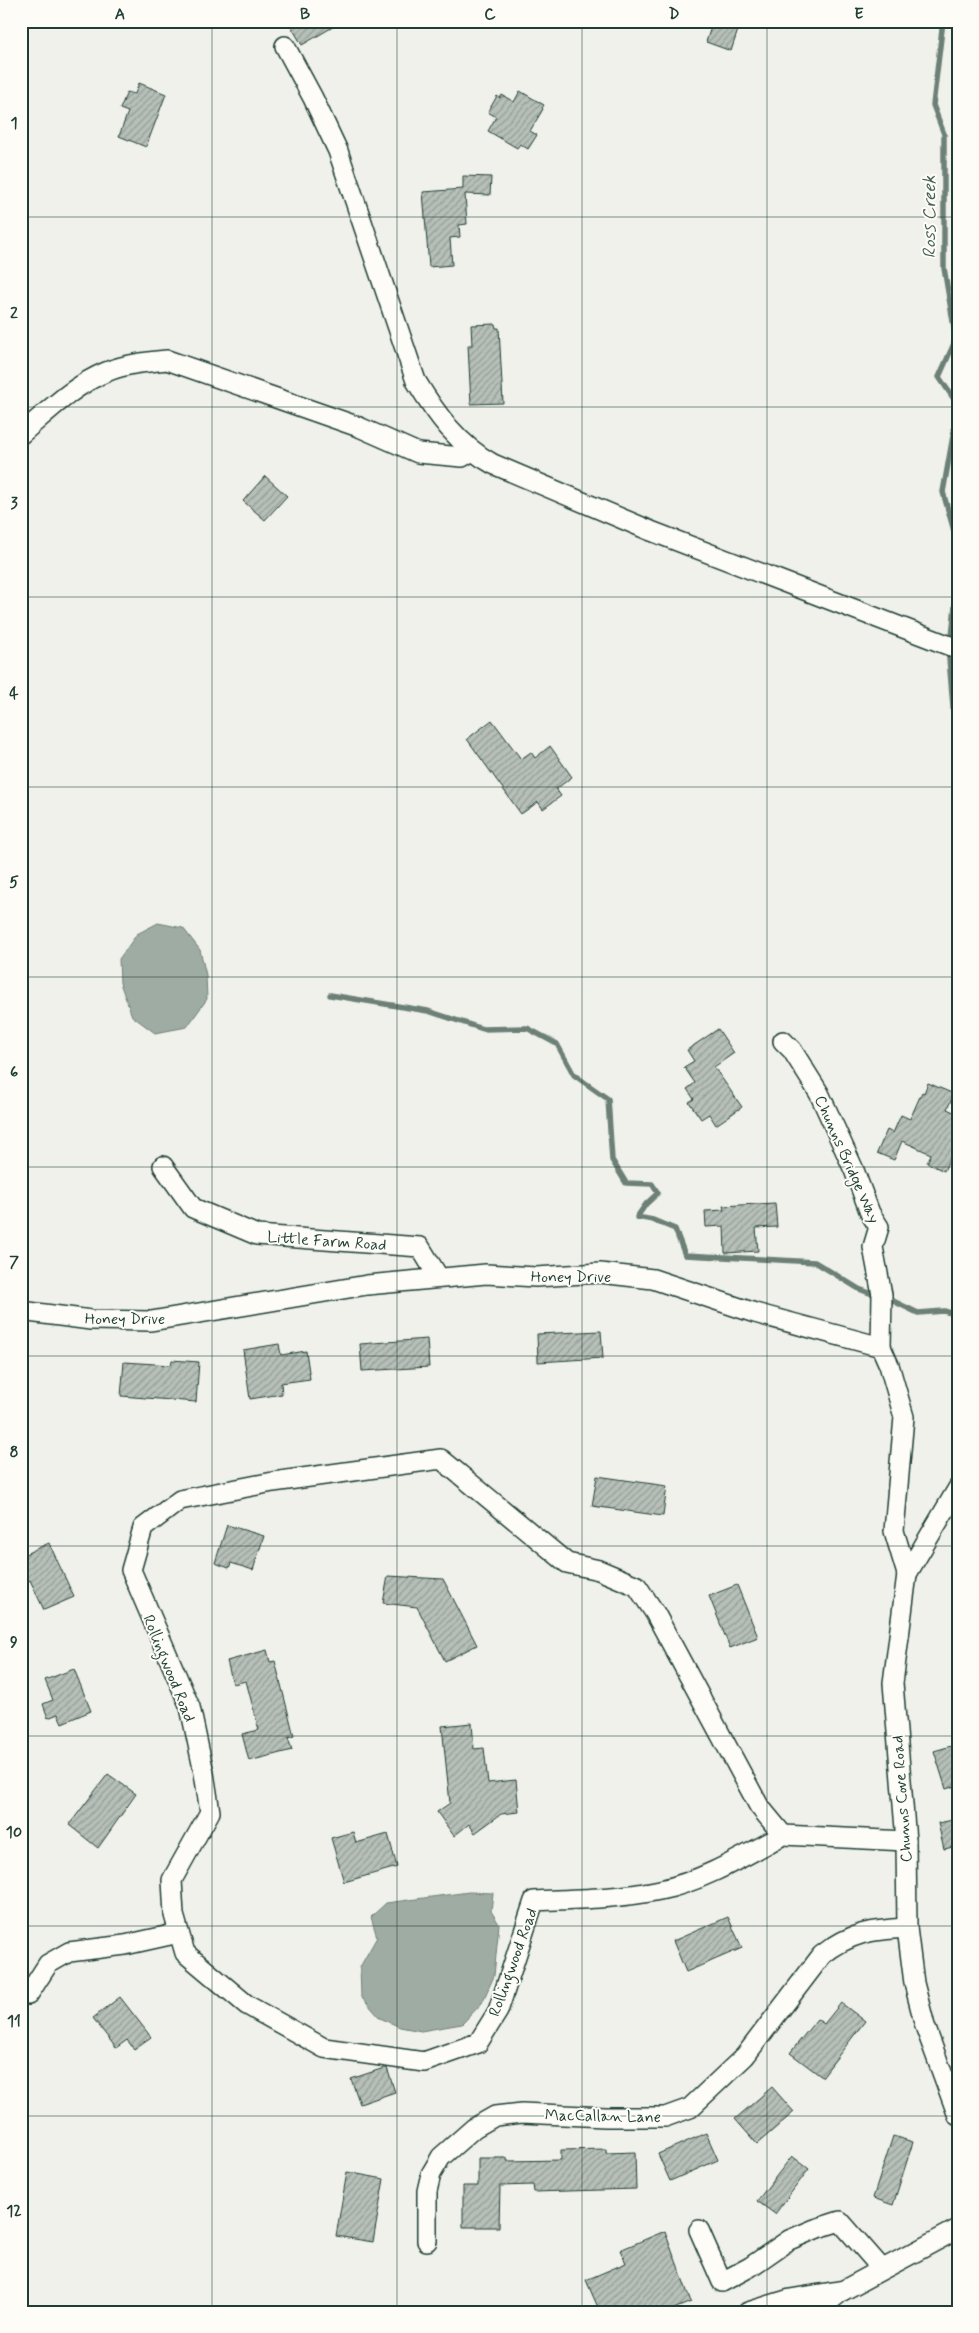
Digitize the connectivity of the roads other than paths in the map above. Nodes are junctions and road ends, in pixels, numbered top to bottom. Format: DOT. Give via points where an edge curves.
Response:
graph roads {
  1 [pos="284,46"];
  2 [pos="21,434"];
  3 [pos="472,451"];
  4 [pos="958,649"];
  5 [pos="783,1041"];
  6 [pos="163,1166"];
  7 [pos="439,1278"];
  8 [pos="21,1311"];
  9 [pos="881,1347"];
  10 [pos="958,1488"];
  11 [pos="907,1574"];
  12 [pos="783,1835"];
  13 [pos="906,1841"];
  14 [pos="907,1928"];
  15 [pos="179,1933"];
  16 [pos="28,1995"];
  17 [pos="958,2116"];
  18 [pos="958,2228"];
  19 [pos="699,2230"];
  20 [pos="427,2241"];
  21 [pos="882,2269"];
  22 [pos="844,2290"];
  23 [pos="748,2312"];
  24 [pos="816,2312"];
  1 -- 3 [label="street" via="338,151 416,381 433,410"];
  2 -- 3 [label="street" via="72,392 106,372 167,360 359,427 418,453 462,457"];
  3 -- 4 [label="street" via="493,464 651,531"];
  5 -- 9 [label="street, Chunns Bridge Way" via="819,1094 879,1227 873,1247 882,1295"];
  6 -- 7 [label="street, Little Farm Road" via="193,1208 257,1235 420,1247"];
  7 -- 8 [label="street, Honey Drive" via="367,1285 151,1321 91,1320"];
  7 -- 9 [label="street, Honey Drive" via="486,1274 536,1277 600,1273 653,1279 755,1313"];
  9 -- 11 [label="street" via="904,1417 894,1531"];
  10 -- 11 [label="street, Chunns Cove Road"];
  11 -- 13 [label="street, Chunns Cove Road" via="893,1683"];
  12 -- 13 [label="street"];
  12 -- 15 [label="street, Rollingwood Road" via="724,1867 662,1890 605,1898 534,1901 498,2011 478,2043 424,2062 324,2048 247,2005 185,1953"];
  12 -- 15 [label="street, Rollingwood Road" via="759,1806 655,1613 637,1586 600,1570 567,1563 441,1459 273,1482 180,1500 143,1528 131,1570 190,1707 210,1812 172,1880 174,1915"];
  13 -- 14 [label="street, Chunns Cove Road"];
  14 -- 17 [label="street, Chunns Cove Road" via="914,1983 925,2026"];
  14 -- 20 [label="street, MacCallan Lane" via="871,1930 835,1944 822,1955 745,2056 690,2108 665,2117 522,2113 495,2116 474,2128 441,2157 431,2174 427,2192"];
  15 -- 16 [label="street" via="125,1945 69,1952 48,1964"];
  18 -- 21 [label="street"];
  19 -- 21 [label="street" via="722,2282 750,2268 789,2240 840,2222"];
  21 -- 22 [label="street"];
  22 -- 23 [label="street" via="790,2299"];
  22 -- 24 [label="street"];
}
